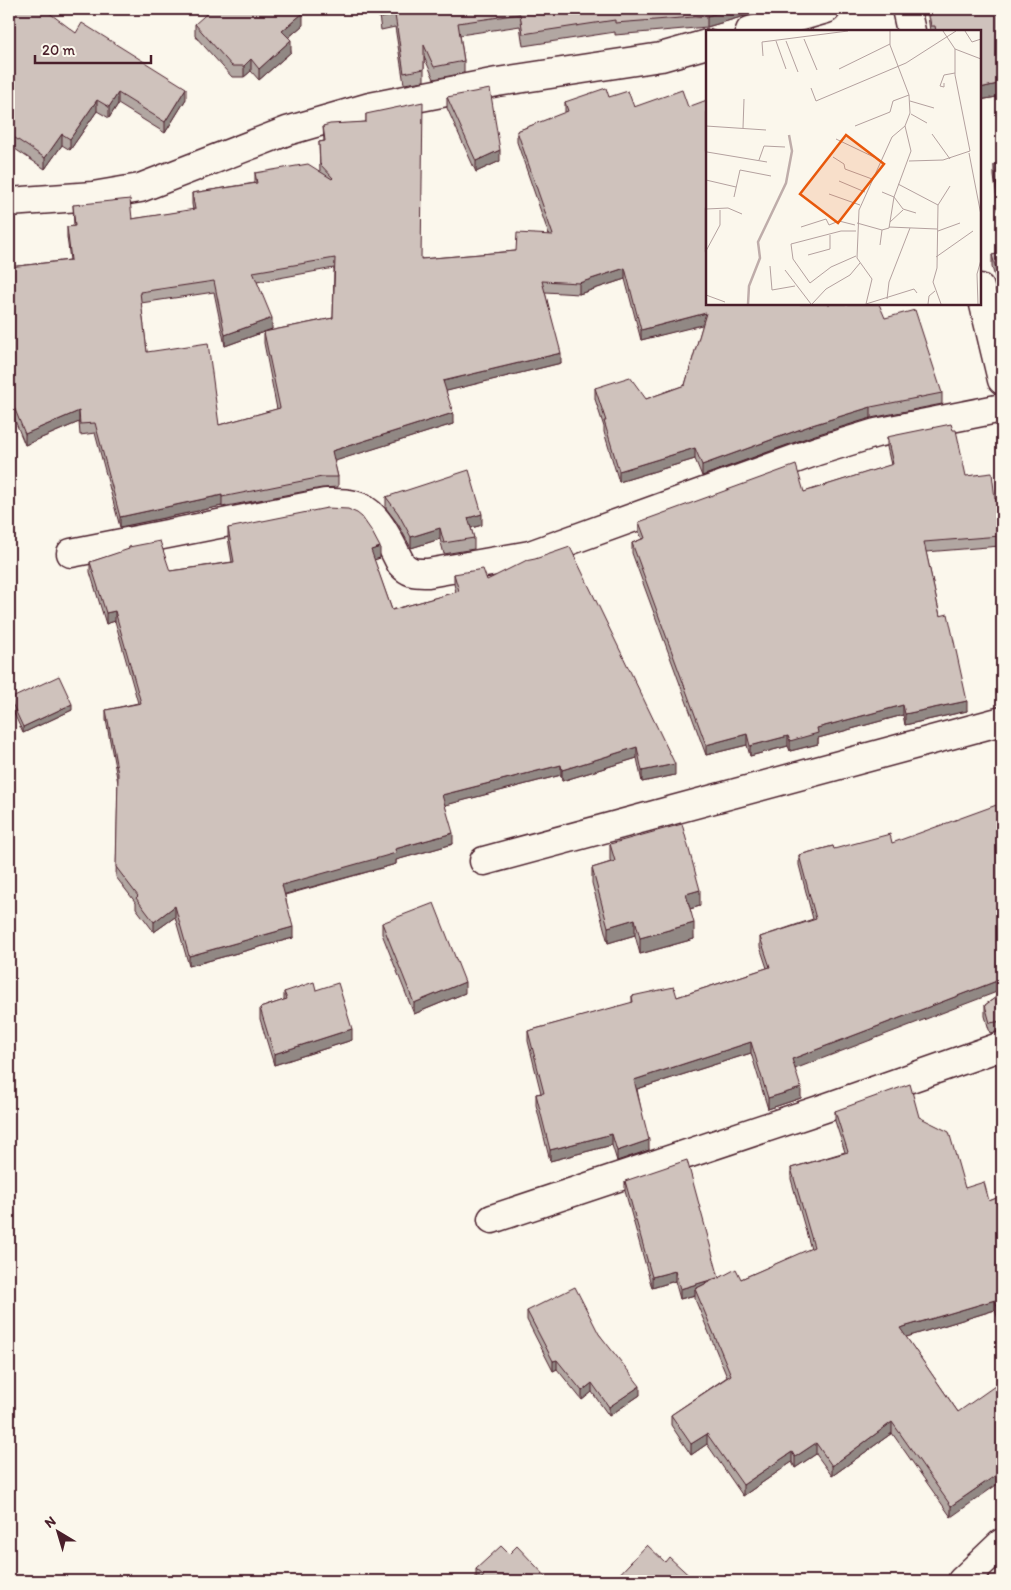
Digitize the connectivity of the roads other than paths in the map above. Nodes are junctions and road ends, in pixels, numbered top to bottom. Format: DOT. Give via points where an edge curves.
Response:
graph roads {
  1 [pos="826,9"];
  2 [pos="906,9"];
  3 [pos="753,30"];
  4 [pos="911,30"];
  5 [pos="706,44"];
  6 [pos="9,202"];
  7 [pos="981,292"];
  8 [pos="1002,380"];
  9 [pos="1002,408"];
  10 [pos="71,553"];
  11 [pos="1002,720"];
  12 [pos="484,861"];
  13 [pos="1002,1046"];
  14 [pos="492,1219"];
  15 [pos="1002,1543"];
  16 [pos="962,1581"];
  1 -- 3 [label="street"];
  2 -- 4 [label="street"];
  5 -- 6 [label="street" via="661,58 497,82 370,107 287,131 140,188 93,196"];
  7 -- 8 [label="street"];
  9 -- 10 [label="street" via="876,433 816,451 530,555 428,573 407,570 374,516 345,503 325,503"];
  11 -- 12 [label="street"];
  13 -- 14 [label="street"];
  15 -- 16 [label="street"];
}
